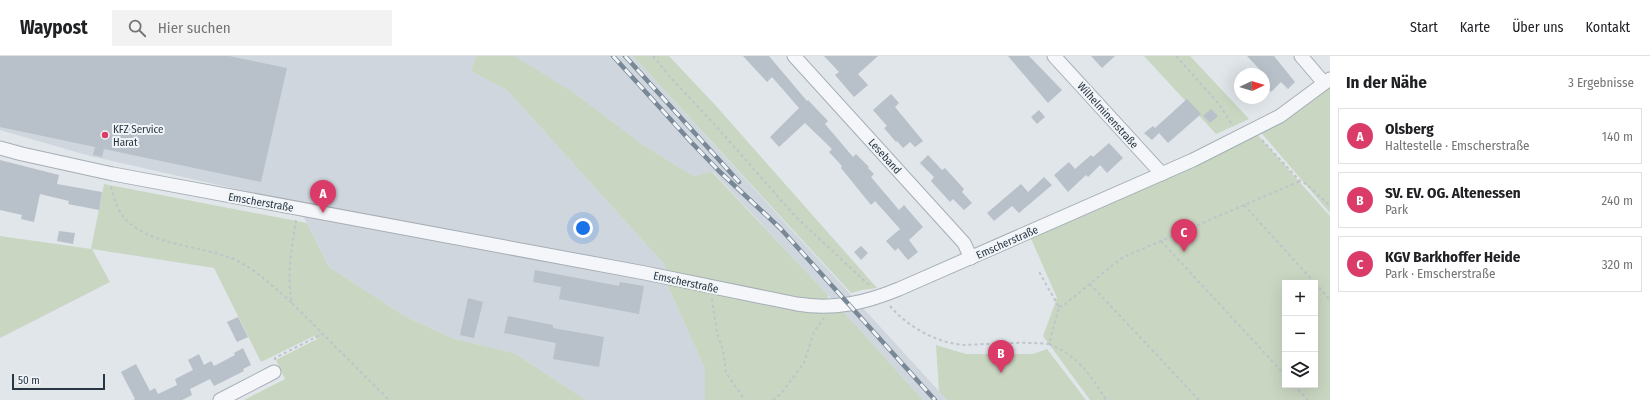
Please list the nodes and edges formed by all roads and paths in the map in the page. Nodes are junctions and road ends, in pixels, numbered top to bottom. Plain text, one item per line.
1 (653, 56) edge
2 (794, 56) edge
3 (1054, 56) edge
4 (1176, 56) edge
5 (1301, 56) edge
6 (1327, 81) edge
7 (1256, 129) junction
8 (1240, 137) junction
9 (0, 148) edge
10 (113, 174) junction
11 (1162, 174) junction
12 (1300, 181) junction
13 (1244, 205) junction
14 (1330, 206) edge
15 (297, 208) junction
16 (1161, 241) junction
17 (971, 258) junction
18 (1038, 270) dead end
19 (1312, 280) edge
20 (1090, 284) junction
21 (1318, 286) edge
22 (713, 287) junction
23 (881, 296) junction
24 (1330, 300) edge
25 (292, 303) junction
26 (832, 306) junction
27 (1059, 307) junction
28 (322, 334) junction
29 (1049, 344) junction
30 (274, 372) joint
31 (1282, 373) edge
32 (1297, 388) edge
33 (220, 400) edge
34 (389, 400) edge
35 (746, 400) edge
36 (773, 400) edge
37 (1106, 400) edge
38 (1199, 400) edge
39 (1308, 400) edge

1 - 23 path
2 - 17 street, Leseband
3 - 11 street, Wilhelminenstraße
4 - 8 path
5 - 6 street
6 - 7 street, Emscherstraße
7 - 8 street, Emscherstraße
7 - 12 path
8 - 11 street, Emscherstraße
9 - 10 street, Emscherstraße
10 - 15 street, Emscherstraße
10 - 25 path
11 - 17 street, Emscherstraße
12 - 13 path
12 - 14 path
13 - 16 path
13 - 19 path
15 - 22 street, Emscherstraße
15 - 25 path
16 - 20 path
16 - 31 path
17 - 23 street, Emscherstraße
18 - 27 path
20 - 27 path
20 - 38 path
21 - 24 path
22 - 26 street, Emscherstraße
22 - 35 path
23 - 26 street, Emscherstraße
23 - 29 path
25 - 28 path
26 - 36 path
27 - 29 path
28 - 30 path
28 - 34 path
29 - 37 path
30 - 33 street
32 - 39 path

